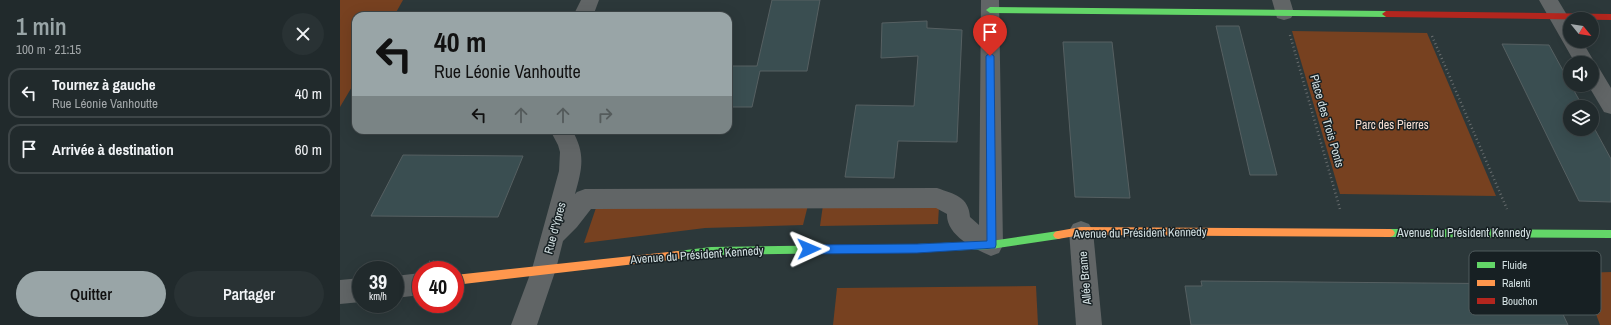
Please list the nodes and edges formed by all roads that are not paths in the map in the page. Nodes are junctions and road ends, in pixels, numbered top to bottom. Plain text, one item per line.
1 (590, 0) edge
2 (990, 5) edge
3 (1282, 7) edge
4 (1553, 8) edge
5 (585, 12) edge
6 (1611, 17) edge
7 (1563, 25) edge
8 (1599, 86) edge
9 (1611, 106) edge
10 (563, 134) edge
11 (1081, 231) junction
12 (553, 234) junction
13 (1611, 234) edge
14 (991, 245) junction
15 (544, 269) junction
16 (464, 279) edge
17 (352, 291) edge
18 (340, 292) edge
19 (524, 325) edge
20 (1089, 325) edge

1 - 5 street
2 - 3 street
2 - 14 street
3 - 4 street
4 - 6 street
4 - 7 street
8 - 9 street
10 - 12 street, Rue d'Ypres
11 - 13 street, Avenue du Président Kennedy
11 - 14 street, Avenue du Président Kennedy
11 - 20 street, Allée Brame
12 - 14 street
12 - 15 street, Rue d'Ypres
14 - 15 street, Avenue du Président Kennedy
15 - 16 street, Avenue du Président Kennedy
15 - 19 street, Rue d'Ypres
17 - 18 street

